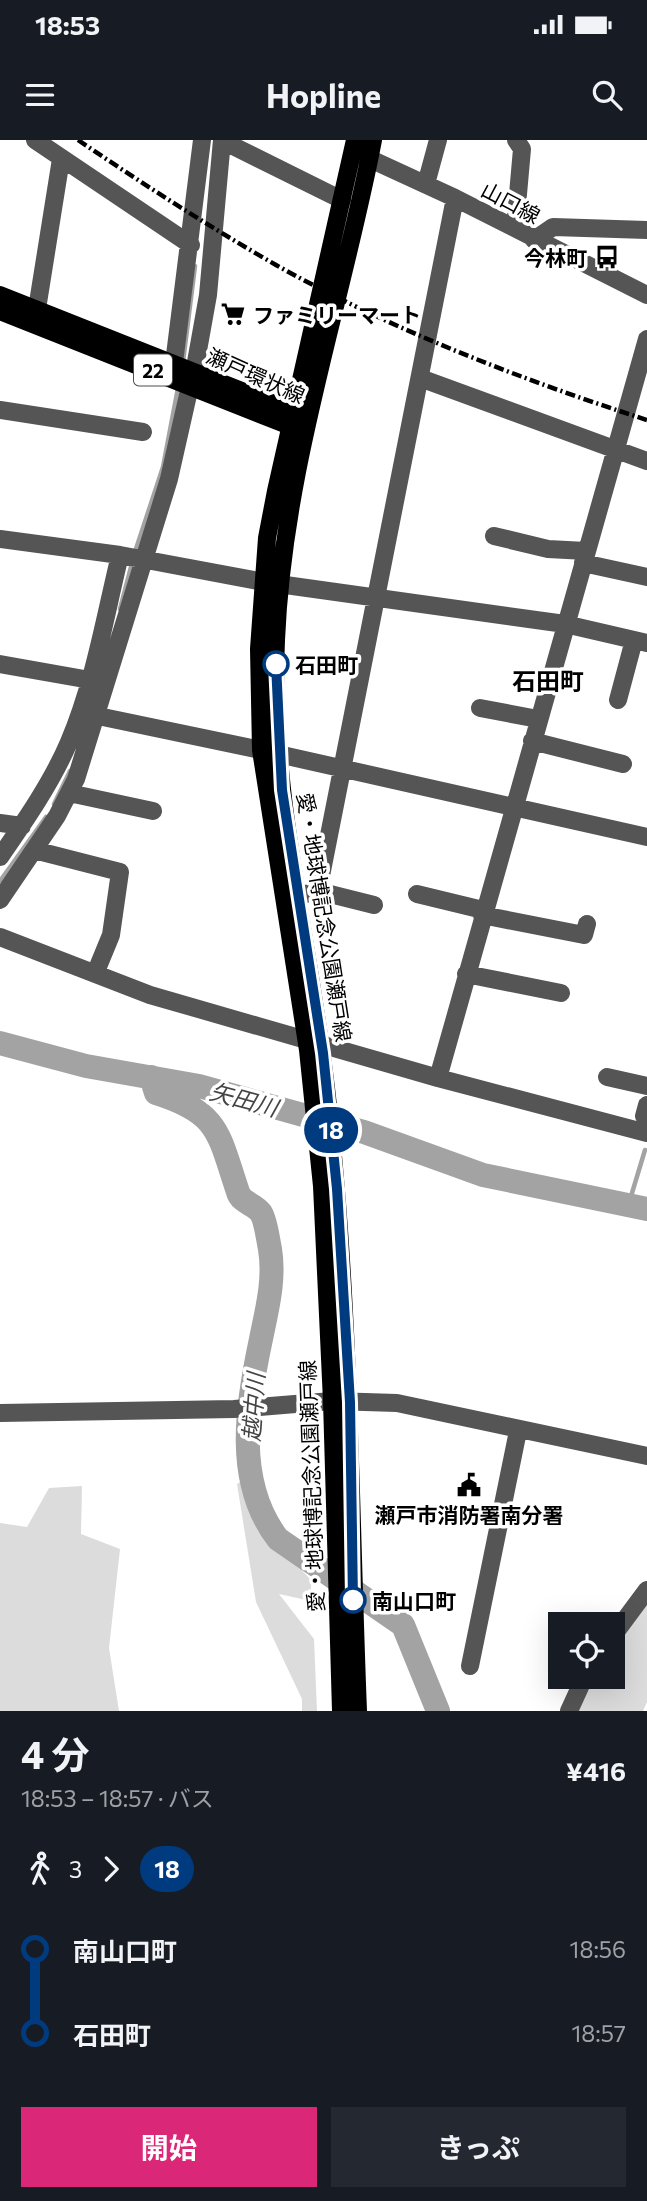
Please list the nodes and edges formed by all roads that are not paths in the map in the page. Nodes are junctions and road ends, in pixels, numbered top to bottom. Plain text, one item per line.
1 (35, 140) edge
2 (202, 140) edge
3 (223, 140) edge
4 (438, 140) edge
5 (516, 140) edge
6 (363, 147) edge
7 (61, 159) junction
8 (426, 184) junction
9 (455, 198) junction
10 (342, 200) junction
11 (515, 228) junction
12 (647, 230) edge
13 (534, 240) junction
14 (191, 245) junction
15 (0, 295) edge
16 (647, 295) edge
17 (37, 310) junction
18 (0, 311) edge
19 (647, 339) edge
20 (174, 363) junction
21 (420, 378) junction
22 (192, 380) junction
23 (0, 410) edge
24 (296, 420) junction
25 (143, 432) dead end
26 (613, 450) junction
27 (647, 460) edge
28 (494, 536) dead end
29 (0, 539) edge
30 (120, 555) junction
31 (585, 557) junction
32 (143, 561) junction
33 (647, 577) edge
34 (273, 583) junction
35 (378, 596) junction
36 (565, 624) junction
37 (640, 641) edge
38 (0, 664) edge
39 (90, 680) junction
40 (618, 700) dead end
41 (480, 708) dead end
42 (98, 716) junction
43 (538, 719) junction
44 (532, 741) junction
45 (270, 752) junction
46 (623, 764) dead end
47 (343, 769) junction
48 (69, 793) junction
49 (513, 808) junction
50 (153, 811) dead end
51 (0, 823) edge
52 (22, 826) junction
53 (647, 837) edge
54 (34, 850) junction
55 (0, 857) edge
56 (318, 891) junction
57 (417, 894) dead end
58 (297, 896) junction
59 (0, 900) edge
60 (374, 904) dead end
61 (482, 912) junction
62 (587, 924) dead end
63 (0, 937) edge
64 (95, 974) junction
65 (466, 974) junction
66 (561, 993) dead end
67 (314, 1047) junction
68 (607, 1077) dead end
69 (438, 1078) junction
70 (647, 1086) edge
71 (647, 1105) edge
72 (647, 1117) edge
73 (647, 1133) edge
74 (341, 1401) junction
75 (0, 1413) edge
76 (518, 1431) junction
77 (647, 1456) edge
78 (647, 1590) edge
79 (625, 1620) edge
80 (470, 1666) dead end
81 (579, 1689) edge
82 (341, 1711) edge
83 (358, 1711) edge
84 (569, 1711) edge

1 - 7 street
2 - 14 street
3 - 10 street
3 - 22 street
4 - 8 street
5 - 11 street
6 - 8 street, 山口線
6 - 10 main road, 愛・地球博記念公園瀬戸線
6 - 24 main road, 愛・地球博記念公園瀬戸線
7 - 14 street
7 - 17 street
8 - 9 street, 山口線
9 - 11 street, 山口線
9 - 21 street
10 - 24 main road, 愛・地球博記念公園瀬戸線
11 - 13 street, 山口線
12 - 13 street
13 - 16 street, 山口線
14 - 20 street
15 - 17 main road, 瀬戸環状線 / 22
17 - 20 main road, 瀬戸環状線 / 22
18 - 22 main road, 瀬戸環状線 / 22
19 - 26 street
20 - 22 main road, 瀬戸環状線 / 22
21 - 26 street
21 - 35 street
22 - 24 main road, 瀬戸環状線 / 22
22 - 32 street
23 - 25 street
24 - 34 main road, 愛・地球博記念公園瀬戸線
26 - 27 street
26 - 31 street
28 - 31 street
29 - 30 street
30 - 32 street
30 - 39 street
31 - 33 street
31 - 36 street
32 - 34 street
32 - 42 street
34 - 35 street
34 - 45 main road, 愛・地球博記念公園瀬戸線
35 - 36 street
35 - 47 street
36 - 37 street
36 - 43 street
37 - 40 street
38 - 39 street
39 - 52 street
41 - 43 street
42 - 45 street
42 - 48 street
43 - 44 street
44 - 46 street
44 - 49 street
45 - 47 street
45 - 58 main road, 愛・地球博記念公園瀬戸線
45 - 67 main road, 愛・地球博記念公園瀬戸線
47 - 49 street
47 - 56 street
48 - 50 street
48 - 54 street
49 - 53 street
49 - 61 street
51 - 52 street
52 - 55 street
54 - 59 street
54 - 64 street
56 - 58 street
56 - 60 street
57 - 61 street
58 - 67 main road, 愛・地球博記念公園瀬戸線
61 - 62 street
61 - 65 street
63 - 64 street
64 - 67 street
65 - 66 street
65 - 69 street
67 - 69 street
67 - 74 main road, 愛・地球博記念公園瀬戸線
68 - 70 street
69 - 73 street
71 - 72 street
74 - 75 street
74 - 76 street
74 - 82 main road, 愛・地球博記念公園瀬戸線
74 - 83 main road, 愛・地球博記念公園瀬戸線
76 - 77 street
76 - 80 street
78 - 79 street
81 - 84 street

